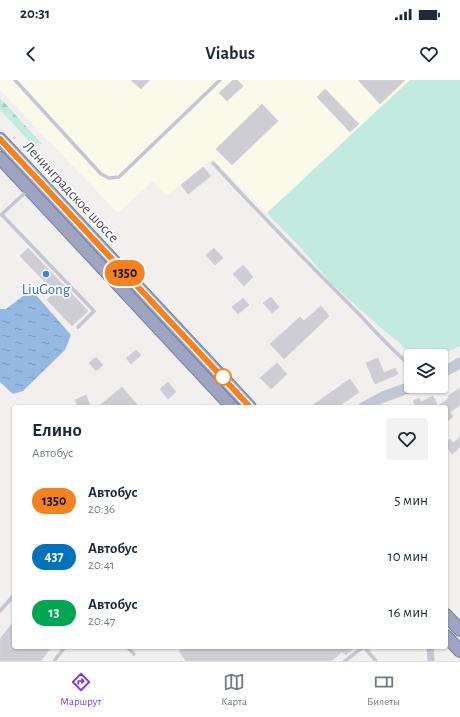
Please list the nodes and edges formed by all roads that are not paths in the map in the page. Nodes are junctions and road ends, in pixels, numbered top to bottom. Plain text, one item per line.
1 (15, 80) edge
2 (220, 80) edge
3 (0, 139) edge
4 (0, 158) edge
5 (213, 163) dead end
6 (29, 189) junction
7 (1, 215) edge
8 (78, 327) dead end
9 (404, 360) edge
10 (459, 365) edge
11 (448, 370) edge
12 (404, 390) edge
13 (230, 405) edge
14 (248, 405) edge
15 (368, 405) edge
16 (12, 597) edge
17 (0, 611) edge
18 (448, 617) edge
19 (460, 630) edge
20 (448, 638) edge
21 (63, 649) edge
22 (129, 649) edge
23 (361, 649) edge
24 (366, 649) edge
25 (430, 649) edge
26 (460, 651) edge
27 (134, 654) dead end
28 (54, 661) edge
29 (346, 661) edge
30 (376, 661) edge
31 (431, 661) edge

1 - 2 lane
3 - 14 highway, Ленинградское шоссе
4 - 6 highway, Ленинградское шоссе
5 - 9 lane
6 - 7 lane
6 - 13 highway, Ленинградское шоссе
7 - 8 lane
10 - 11 main road
12 - 15 main road
16 - 17 lane
18 - 19 highway
20 - 26 highway
21 - 28 lane
22 - 27 lane
23 - 29 lane
24 - 30 lane
25 - 31 street

